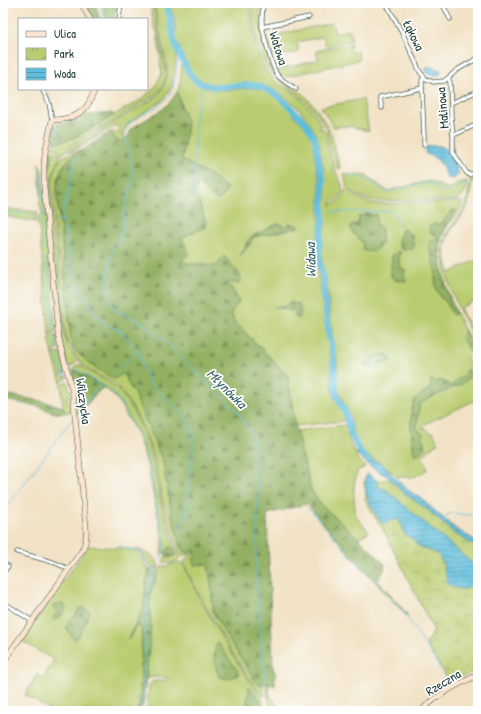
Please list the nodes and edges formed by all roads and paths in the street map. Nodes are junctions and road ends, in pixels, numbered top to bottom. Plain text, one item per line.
1 (81, 3) edge
2 (121, 3) edge
3 (263, 3) edge
4 (386, 3) edge
5 (442, 3) edge
6 (309, 17) dead end
7 (89, 18) edge
8 (119, 18) edge
9 (450, 19) dead end
10 (262, 28) junction
11 (478, 58) edge
12 (424, 77) junction
13 (448, 78) junction
14 (422, 88) junction
15 (296, 89) dead end
16 (42, 90) edge
17 (95, 90) edge
18 (478, 91) edge
19 (451, 103) junction
20 (382, 108) dead end
21 (52, 120) junction
22 (478, 124) edge
23 (453, 134) junction
24 (424, 143) dead end
25 (478, 171) edge
26 (17, 552) dead end
27 (8, 566) dead end
28 (69, 570) junction
29 (3, 573) edge
30 (3, 602) edge
31 (32, 621) junction
32 (4, 659) edge
33 (478, 675) edge
34 (420, 711) edge

1 - 7 street
2 - 8 street
3 - 10 street, Wałowa
4 - 12 street, Łąkowa
5 - 9 street
6 - 10 street, Wałowa
10 - 15 street, Wałowa
11 - 13 street
12 - 13 street
12 - 14 street
13 - 19 street, Malinowa
14 - 20 street
14 - 24 street
16 - 21 street, Wilczycka
17 - 21 street
18 - 19 street
19 - 23 street, Malinowa
21 - 28 street, Wilczycka
22 - 23 street, Malinowa
23 - 25 street
26 - 28 street
27 - 29 street
28 - 31 street, Wilczycka
30 - 31 street
31 - 32 street, Wilczycka
33 - 34 street, Rzeczna

